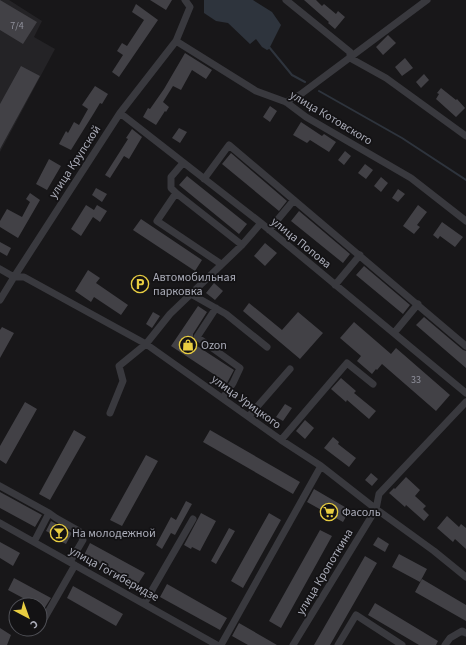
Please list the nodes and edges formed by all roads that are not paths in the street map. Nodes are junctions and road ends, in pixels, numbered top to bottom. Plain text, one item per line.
1 (185, 0) edge
2 (286, 0) edge
3 (426, 0) edge
4 (176, 41) junction
5 (350, 58) junction
6 (286, 102) junction
7 (120, 113) junction
8 (466, 136) edge
9 (183, 163) junction
10 (204, 179) junction
11 (176, 193) junction
12 (294, 200) junction
13 (466, 221) edge
14 (260, 223) junction
15 (269, 230) junction
16 (242, 245) junction
17 (360, 255) junction
18 (221, 264) junction
19 (0, 269) edge
20 (14, 277) junction
21 (335, 285) junction
22 (191, 294) junction
23 (0, 300) edge
24 (418, 304) junction
25 (216, 308) junction
26 (394, 333) junction
27 (146, 344) junction
28 (466, 346) edge
29 (267, 347) dead end
30 (290, 369) dead end
31 (372, 384) dead end
32 (465, 389) edge
33 (223, 398) junction
34 (466, 402) edge
35 (110, 413) dead end
36 (249, 416) junction
37 (281, 440) junction
38 (321, 466) junction
39 (0, 486) edge
40 (376, 510) junction
41 (49, 513) junction
42 (193, 519) dead end
43 (0, 523) edge
44 (34, 542) junction
45 (73, 564) junction
46 (466, 577) edge
47 (144, 604) junction
48 (48, 611) edge
49 (466, 633) edge
50 (217, 645) edge
51 (221, 645) edge
52 (293, 645) edge
53 (338, 645) edge
54 (402, 645) edge
55 (445, 645) edge

1 - 4 street
2 - 5 street
3 - 5 street
4 - 6 street, улица Котовского
4 - 7 street, улица Крупской
5 - 6 street
5 - 8 street
6 - 13 street, улица Котовского
7 - 9 street, улица Попова
7 - 20 street, улица Крупской
9 - 10 street, улица Попова
9 - 11 street
10 - 12 street
10 - 14 street, улица Попова
11 - 16 street
11 - 18 street
12 - 15 street
12 - 17 street
14 - 15 street, улица Попова
14 - 16 street
15 - 21 street, улица Попова
16 - 18 street
17 - 21 street
17 - 24 street
18 - 22 street
19 - 20 street, улица Урицкого
20 - 23 street, улица Крупской
20 - 27 street, улица Урицкого
21 - 26 street, улица Попова
22 - 25 street
22 - 27 street
24 - 26 street
24 - 28 street
25 - 29 street
25 - 33 street
26 - 32 street, улица Попова
27 - 33 street, улица Урицкого
27 - 35 street
30 - 36 street
31 - 37 street
33 - 36 street, улица Урицкого
34 - 40 street, улица Кропоткина
36 - 37 street, улица Урицкого
37 - 38 street, улица Урицкого
38 - 40 street, улица Урицкого
38 - 51 street
39 - 41 street
40 - 46 street, улица Урицкого
40 - 52 street, улица Кропоткина
41 - 44 street
41 - 45 street
42 - 47 street
43 - 44 street, улица Гогиберидзе
44 - 45 street, улица Гогиберидзе
45 - 47 street, улица Гогиберидзе
45 - 48 street
47 - 50 street, улица Гогиберидзе
49 - 55 street
53 - 54 street

